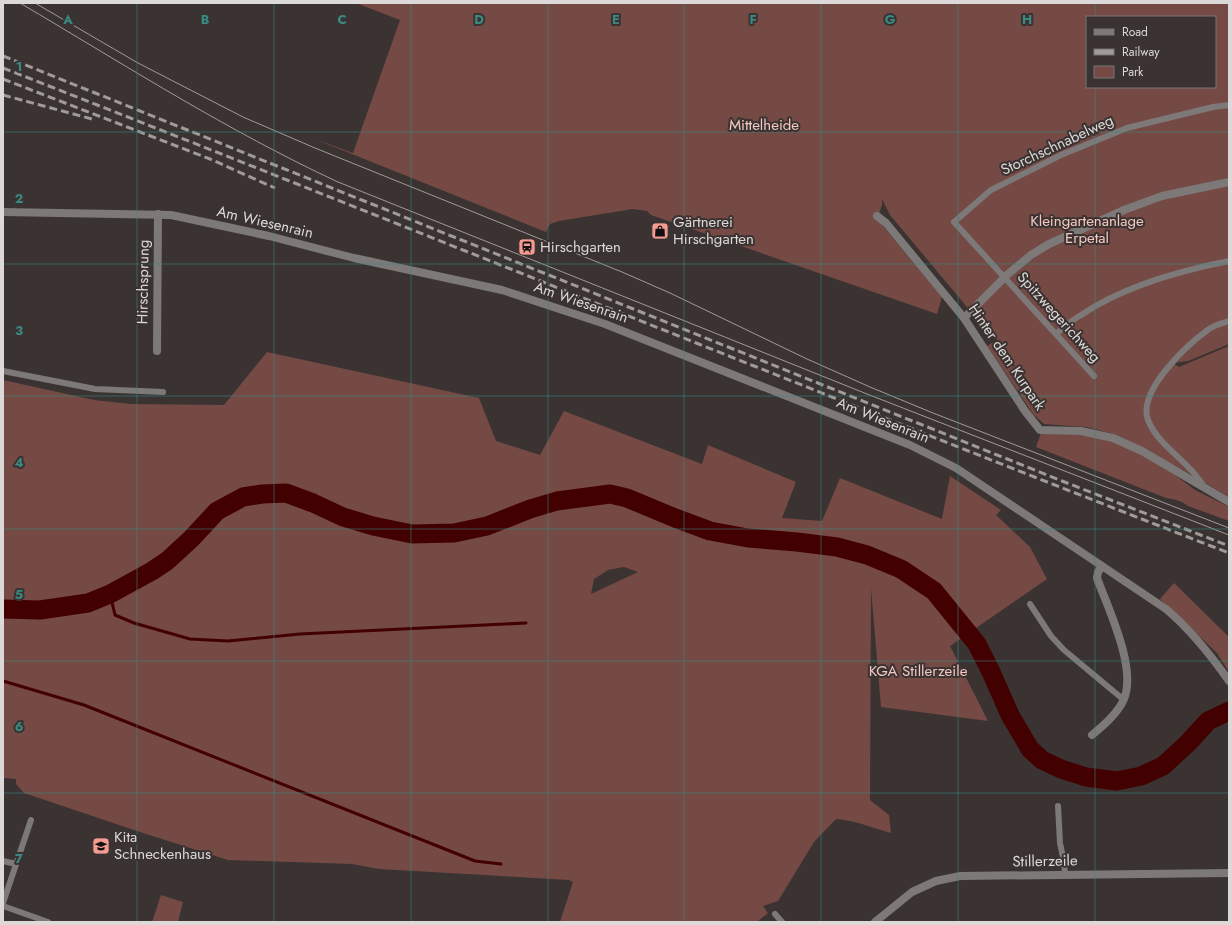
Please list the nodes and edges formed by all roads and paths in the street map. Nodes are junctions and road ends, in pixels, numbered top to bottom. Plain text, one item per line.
1 (1229, 105) edge
2 (1229, 182) edge
3 (3, 212) edge
4 (158, 214) junction
5 (878, 216) dead end
6 (954, 222) joint
7 (1229, 262) edge
8 (1005, 276) junction
9 (964, 318) junction
10 (1229, 321) edge
11 (1056, 334) junction
12 (157, 351) dead end
13 (3, 372) edge
14 (1094, 376) dead end
15 (163, 392) dead end
16 (1206, 488) junction
17 (1229, 502) edge
18 (1102, 566) junction
19 (1030, 604) dead end
20 (1229, 681) edge
21 (1124, 700) junction
22 (1092, 735) dead end
23 (1058, 806) dead end
24 (31, 820) dead end
25 (3, 861) edge
26 (16, 864) junction
27 (1229, 873) edge
28 (1065, 875) junction
29 (3, 903) edge
30 (3, 906) edge
31 (775, 914) dead end
32 (48, 922) edge
33 (782, 922) edge
34 (875, 922) edge

1 - 6 lane, Storchschnabelweg
2 - 8 street
3 - 4 street, Am Wiesenrain
4 - 12 street, Hirschsprung
4 - 18 street, Am Wiesenrain
5 - 9 street, Hinter dem Kurpark
6 - 8 lane, Spitzwegerichweg
7 - 11 lane
8 - 9 street
8 - 11 lane, Spitzwegerichweg
9 - 16 street, Hinter dem Kurpark
10 - 16 lane
11 - 14 lane, Spitzwegerichweg
13 - 15 lane
16 - 17 street, Hinter dem Kurpark
18 - 20 street, Am Wiesenrain
18 - 21 street
19 - 21 lane
21 - 22 street
23 - 28 lane
24 - 26 lane
25 - 26 lane
26 - 29 lane
27 - 28 street, Stillerzeile
28 - 34 street, Stillerzeile
30 - 32 lane
31 - 33 lane

